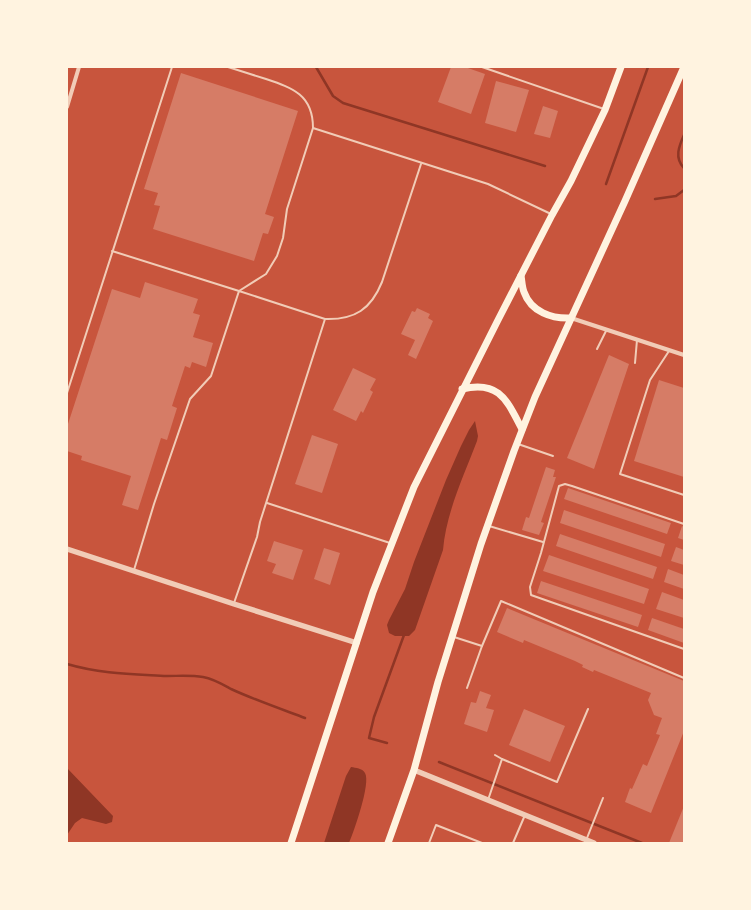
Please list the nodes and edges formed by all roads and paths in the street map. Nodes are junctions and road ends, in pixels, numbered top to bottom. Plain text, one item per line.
1 (79, 67) edge
2 (172, 67) edge
3 (228, 67) edge
4 (482, 67) edge
5 (621, 67) edge
6 (684, 67) edge
7 (67, 107) edge
8 (605, 110) junction
9 (313, 128) junction
10 (421, 164) junction
11 (552, 215) junction
12 (112, 251) junction
13 (521, 276) junction
14 (239, 291) junction
15 (571, 318) junction
16 (325, 319) junction
17 (606, 330) junction
18 (637, 340) junction
19 (597, 349) dead end
20 (670, 350) junction
21 (684, 355) edge
22 (635, 363) dead end
23 (462, 389) junction
24 (67, 393) edge
25 (522, 428) junction
26 (516, 443) junction
27 (553, 456) dead end
28 (684, 495) edge
29 (266, 502) junction
30 (684, 524) edge
31 (488, 526) junction
32 (543, 542) junction
33 (391, 543) junction
34 (67, 549) edge
35 (134, 571) junction
36 (234, 604) junction
37 (453, 636) junction
38 (356, 643) junction
39 (482, 646) junction
40 (684, 649) edge
41 (684, 678) edge
42 (467, 688) dead end
43 (588, 709) dead end
44 (495, 755) dead end
45 (502, 759) junction
46 (414, 770) junction
47 (603, 798) dead end
48 (488, 801) junction
49 (526, 814) junction
50 (586, 840) junction
51 (292, 843) edge
52 (388, 843) edge
53 (429, 843) edge
54 (482, 843) edge
55 (513, 843) edge
56 (594, 843) edge

1 - 7 street
2 - 12 lane
3 - 9 lane
4 - 8 lane
5 - 8 highway
6 - 15 highway
8 - 11 highway
9 - 10 lane
9 - 14 lane
10 - 11 lane
10 - 16 lane
11 - 13 highway
12 - 14 lane
12 - 24 lane
13 - 15 highway
13 - 23 highway
14 - 16 lane
14 - 35 lane
15 - 17 street
15 - 25 highway
16 - 29 lane
17 - 18 street
17 - 19 lane
18 - 20 street
18 - 22 lane
20 - 21 street
20 - 28 lane
23 - 25 highway
23 - 33 highway
25 - 26 highway
26 - 27 lane
26 - 31 highway
29 - 33 lane
29 - 36 lane
30 - 32 lane
31 - 32 lane
31 - 37 highway
32 - 40 lane
33 - 38 highway
34 - 35 street
35 - 36 street
36 - 38 street
37 - 39 lane
37 - 46 highway
38 - 51 highway
39 - 41 lane
39 - 42 lane
43 - 45 lane
44 - 45 lane
45 - 48 lane
46 - 48 street
46 - 52 highway
47 - 50 lane
48 - 49 street
49 - 50 street
49 - 55 lane
50 - 56 street
53 - 54 lane

